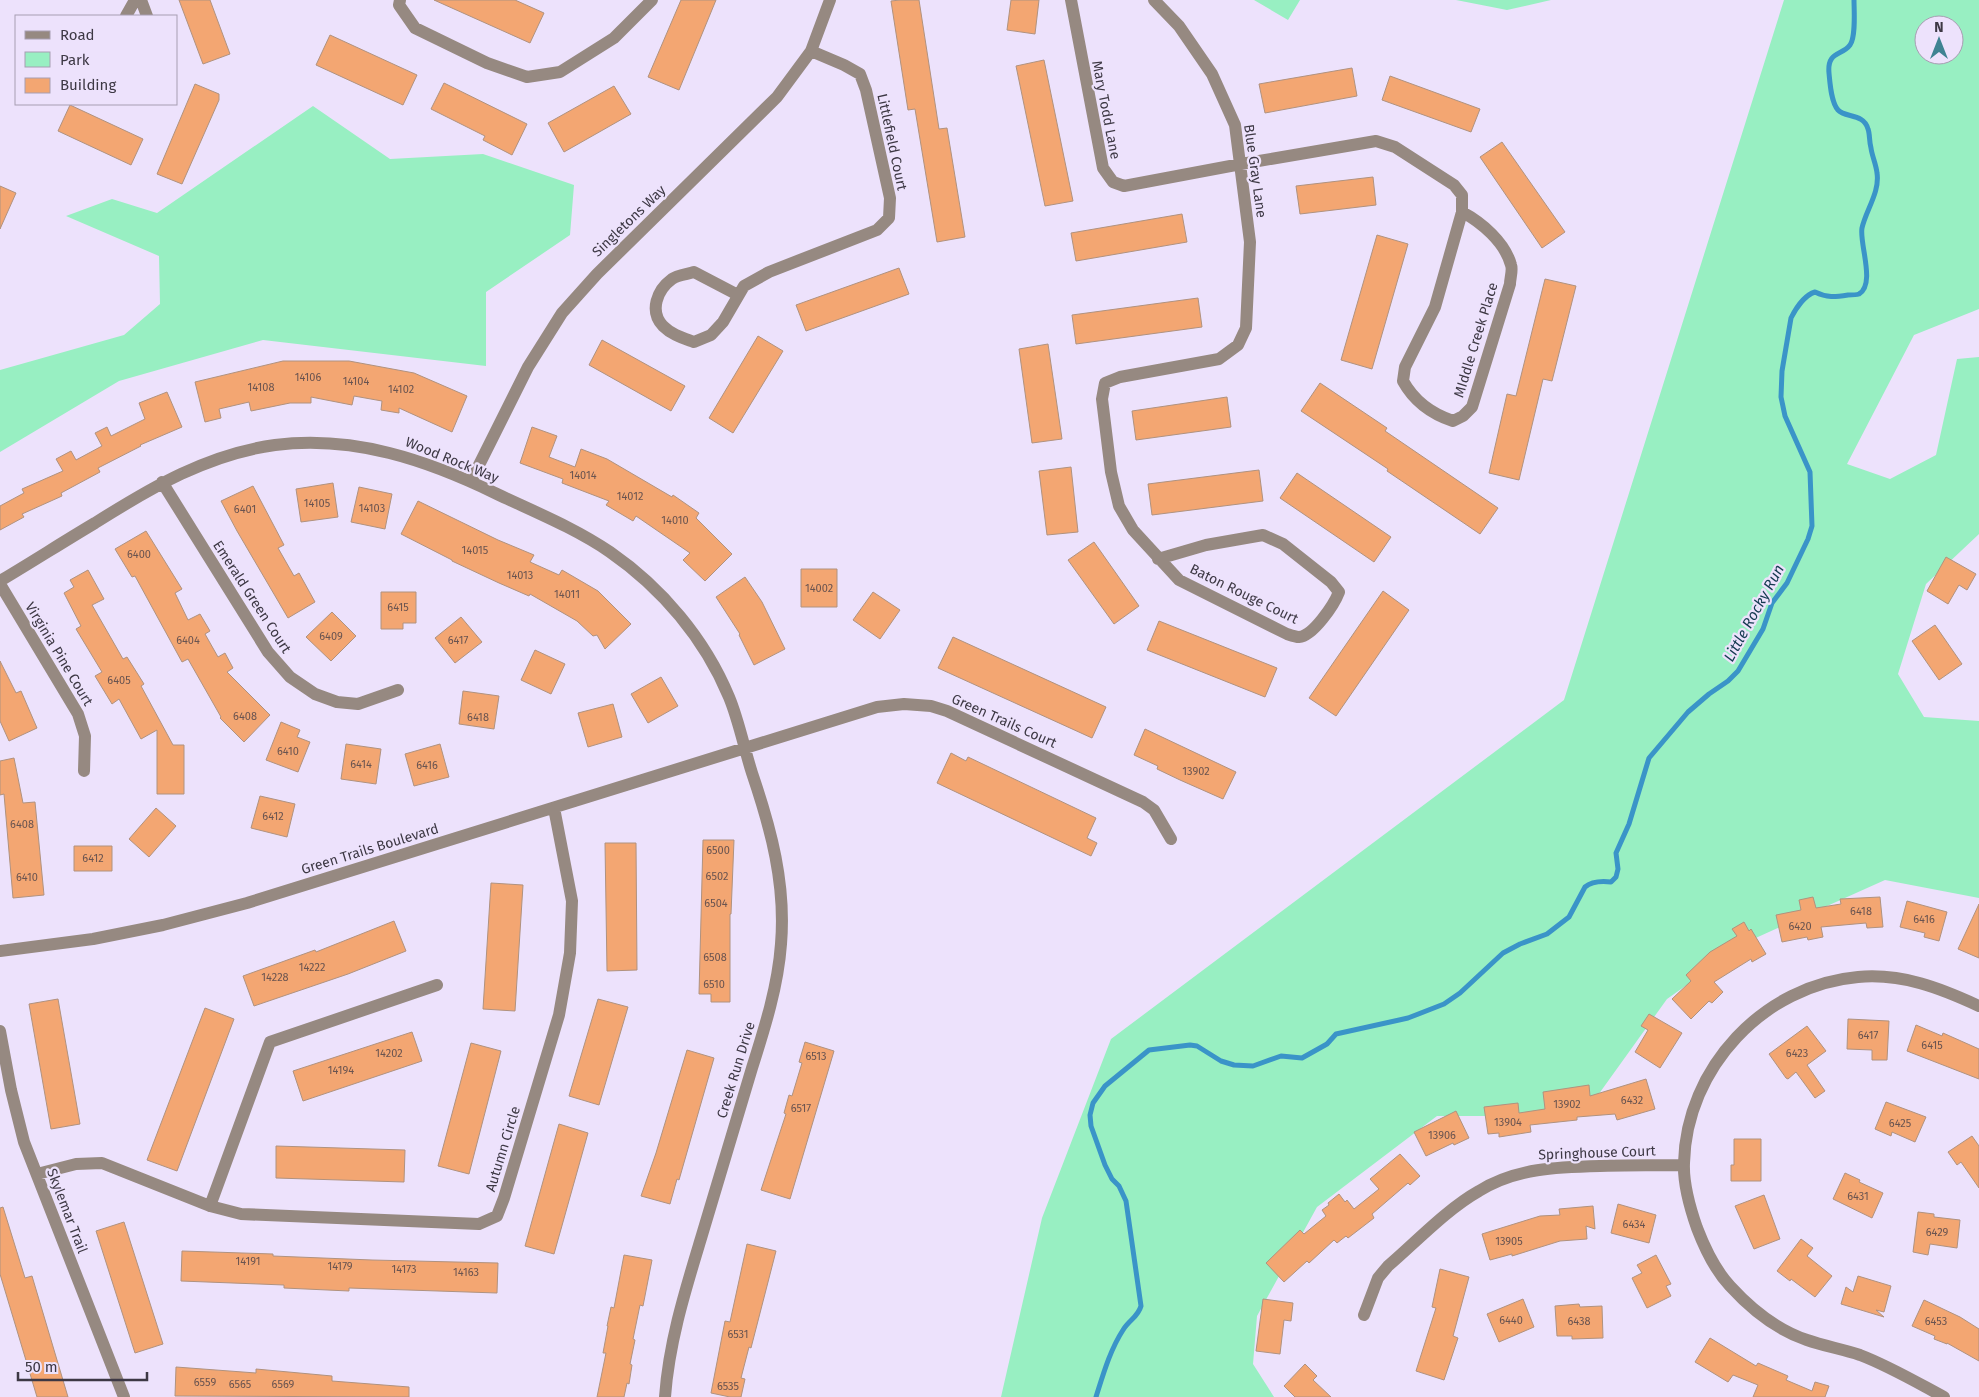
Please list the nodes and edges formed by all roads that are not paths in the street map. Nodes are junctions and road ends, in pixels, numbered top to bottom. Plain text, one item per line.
1 (135, 0) edge
2 (141, 0) edge
3 (400, 0) edge
4 (652, 0) edge
5 (830, 0) edge
6 (1071, 0) edge
7 (1154, 0) edge
8 (127, 15) edge
9 (147, 15) edge
10 (811, 51) junction
11 (1241, 164) junction
12 (1462, 212) junction
13 (738, 295) junction
14 (1219, 359) joint
15 (472, 481) junction
16 (162, 482) junction
17 (1158, 558) junction
18 (0, 583) edge
19 (398, 690) dead end
20 (744, 748) junction
21 (84, 771) dead end
22 (554, 808) junction
23 (1170, 839) dead end
24 (0, 951) edge
25 (437, 985) dead end
26 (1979, 1006) edge
27 (0, 1030) edge
28 (1684, 1165) junction
29 (37, 1174) junction
30 (210, 1206) junction
31 (1364, 1315) dead end
32 (124, 1397) edge
33 (665, 1397) edge
34 (1944, 1397) edge

1 - 8 street
2 - 9 street
3 - 4 street
5 - 10 street, Singletons Way
6 - 11 street, Mary Todd Lane
7 - 11 street, Blue Gray Lane
10 - 13 street, Littlefield Court
10 - 15 street, Singletons Way
11 - 12 street, MIddle Creek Place
11 - 14 street, Blue Gray Lane
12 - 12 street, MIddle Creek Place
13 - 13 street, Littlefield Court
14 - 17 street, Baton Rouge Court
15 - 16 street, Wood Rock Way
15 - 20 street, Wood Rock Way
16 - 18 street, Wood Rock Way
16 - 19 street, Emerald Green Court
17 - 17 street, Baton Rouge Court
18 - 21 street, Virginia Pine Court
20 - 22 street, Green Trails Boulevard
20 - 23 street, Green Trails Court
20 - 33 street, Creek Run Drive
22 - 24 street, Green Trails Boulevard
22 - 30 street, Autumn Circle
25 - 30 street
26 - 28 street
27 - 29 street, Skylemar Trail
28 - 31 street, Springhouse Court
28 - 34 street
29 - 30 street, Autumn Circle
29 - 32 street, Skylemar Trail

